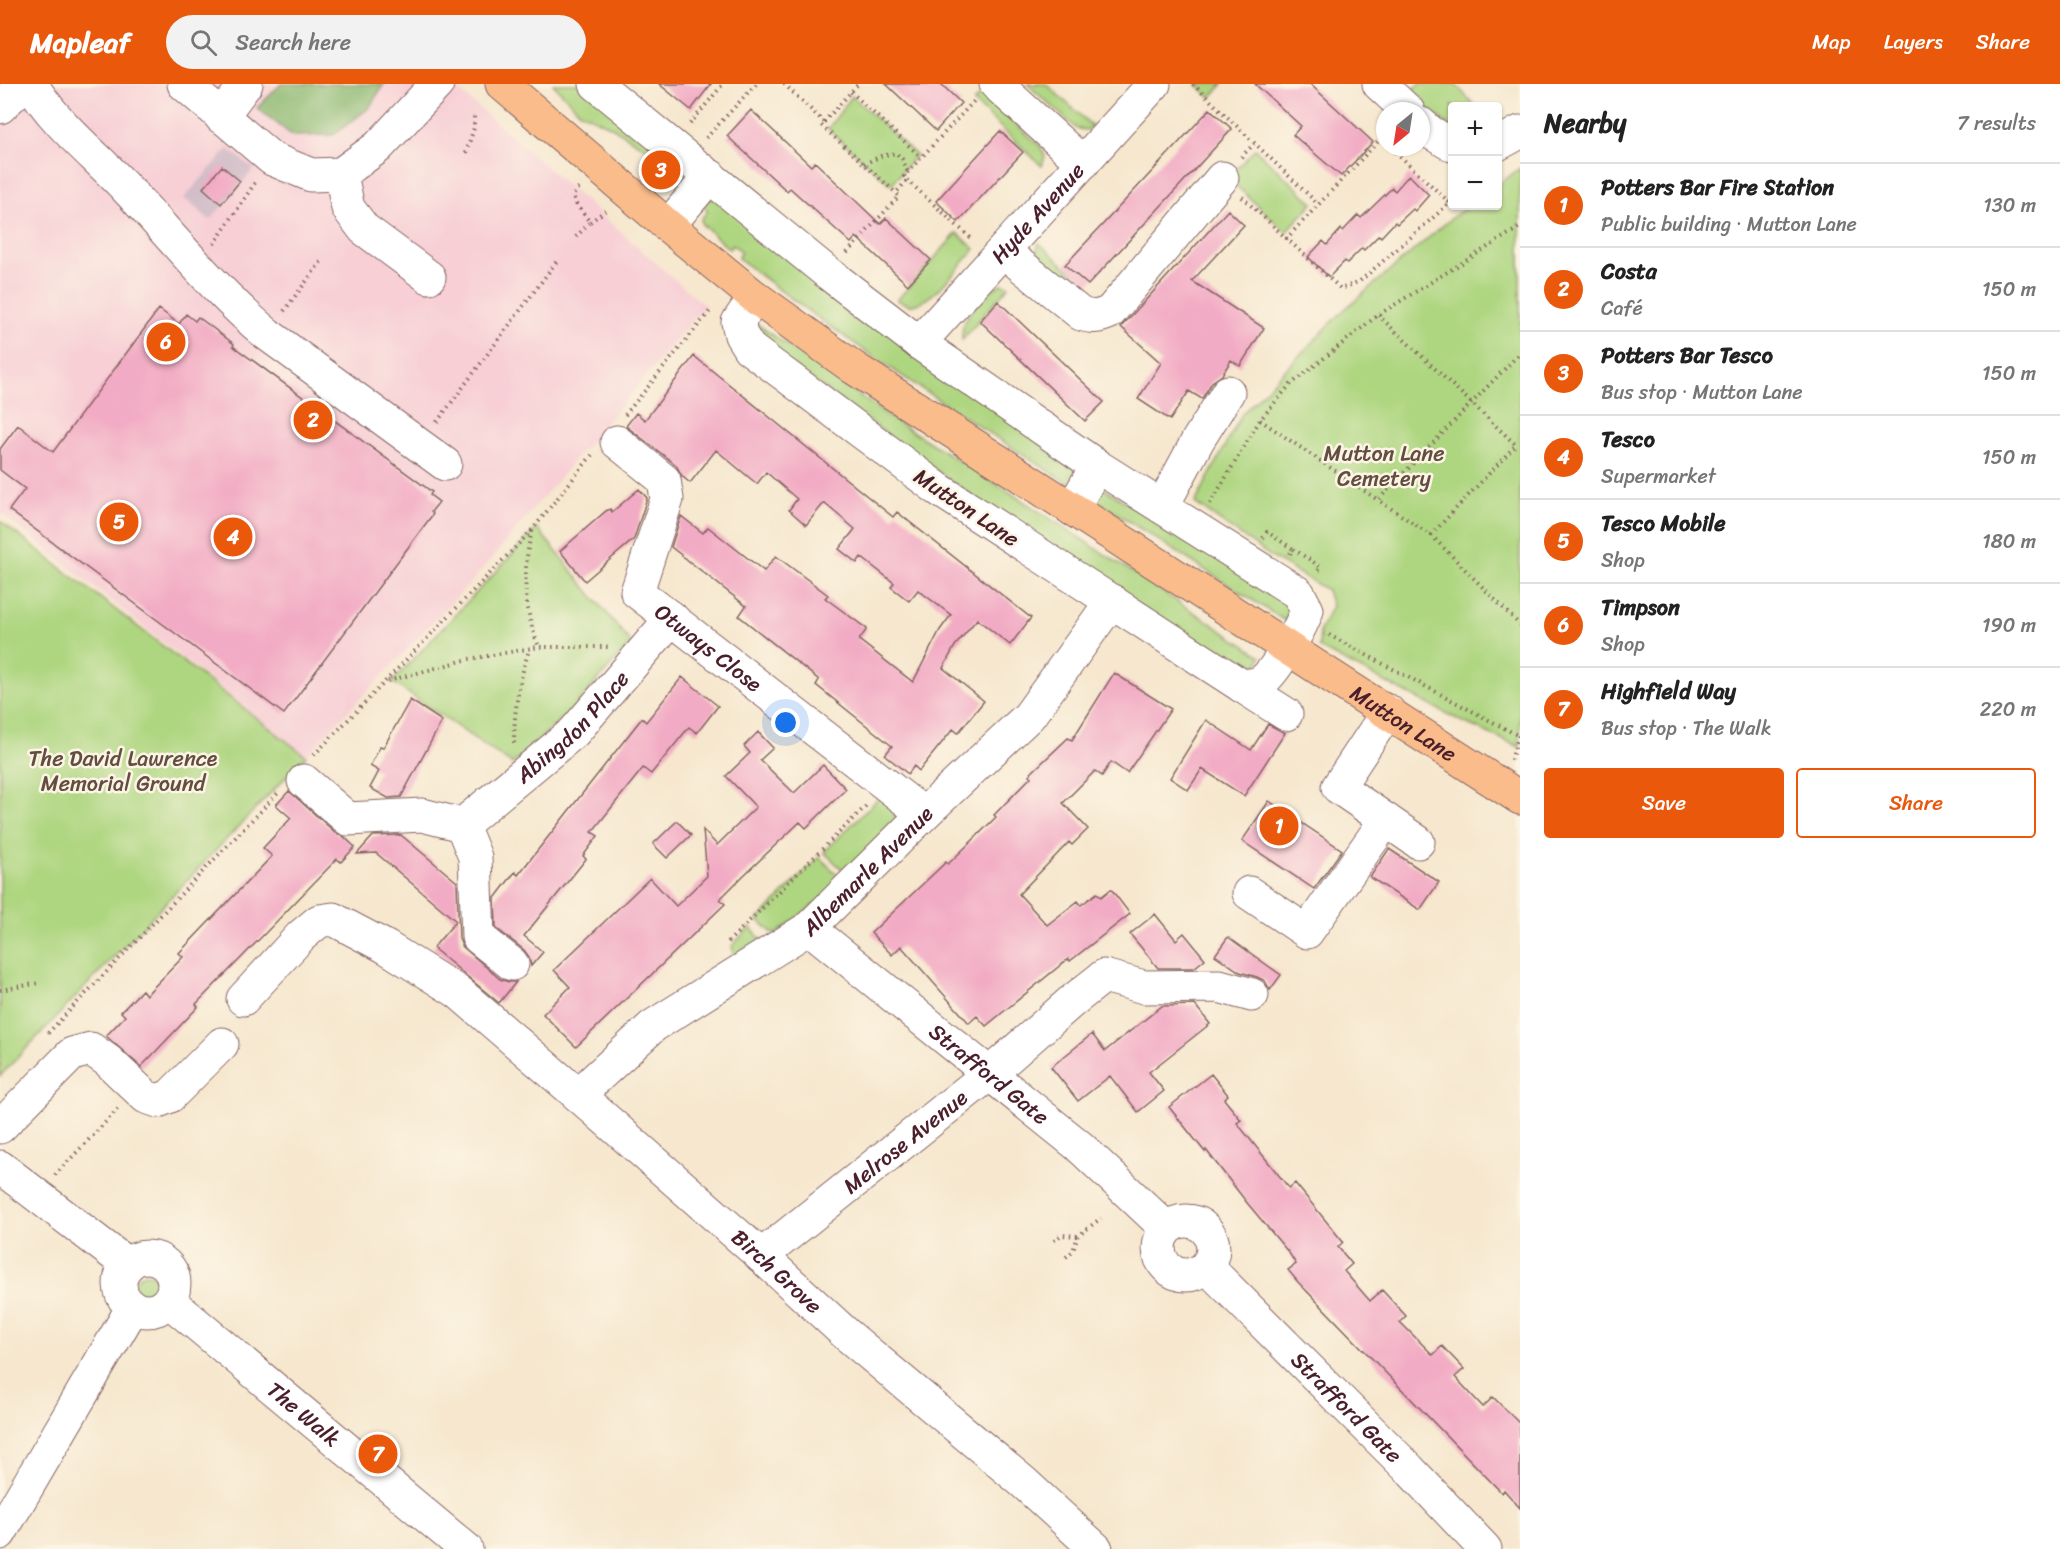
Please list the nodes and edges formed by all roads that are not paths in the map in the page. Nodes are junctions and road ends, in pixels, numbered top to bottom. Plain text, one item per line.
1 (24, 84) edge
2 (32, 84) edge
3 (184, 84) edge
4 (437, 84) edge
5 (502, 84) edge
6 (596, 84) edge
7 (1154, 84) edge
8 (1379, 84) edge
9 (989, 88) edge
10 (234, 94) edge
11 (1398, 102) edge
12 (0, 107) edge
13 (1430, 132) edge
14 (1520, 132) edge
15 (1502, 141) edge
16 (1448, 143) edge
17 (690, 160) junction
18 (1083, 163) junction
19 (341, 174) junction
20 (1222, 178) dead end
21 (668, 226) junction
22 (999, 255) junction
23 (429, 277) dead end
24 (755, 297) junction
25 (919, 343) junction
26 (1228, 392) dead end
27 (611, 437) road end
28 (445, 464) dead end
29 (1097, 466) junction
30 (1162, 507) junction
31 (1072, 509) junction
32 (1112, 601) junction
33 (672, 618) junction
34 (1287, 647) junction
35 (1242, 686) junction
36 (1388, 711) junction
37 (1286, 714) dead end
38 (299, 777) road end
39 (1514, 784) edge
40 (924, 814) junction
41 (1386, 820) junction
42 (462, 825) junction
43 (1418, 842) dead end
44 (1249, 893) dead end
45 (809, 928) junction
46 (512, 964) dead end
47 (1252, 995) dead end
48 (243, 999) dead end
49 (222, 1044) dead end
50 (989, 1074) junction
51 (578, 1095) junction
52 (0, 1127) edge
53 (0, 1167) edge
54 (761, 1256) junction
55 (128, 1265) junction
56 (169, 1300) junction
57 (133, 1307) junction
58 (0, 1533) edge
59 (466, 1549) edge
60 (1096, 1549) edge
61 (1485, 1549) edge

1 - 12 street
2 - 28 street
3 - 10 street
4 - 19 street
5 - 21 main road, Mutton Lane
6 - 17 street
7 - 18 street, Hyde Avenue
8 - 11 street
9 - 18 street
10 - 19 street
13 - 16 street
14 - 15 street
17 - 21 street
17 - 25 street
18 - 22 street, Hyde Avenue
19 - 23 street
20 - 22 street
21 - 24 main road, Mutton Lane
22 - 25 street, Hyde Avenue
24 - 31 main road, Mutton Lane
24 - 32 street, Mutton Lane
25 - 29 street
26 - 30 street
27 - 33 street, Otways Close
29 - 30 street
29 - 31 street
30 - 34 street
31 - 34 main road, Mutton Lane
32 - 35 street, Mutton Lane
32 - 40 street, Albemarle Avenue
33 - 40 street, Otways Close
33 - 42 street, Abingdon Place
34 - 35 street
34 - 36 main road, Mutton Lane
35 - 37 street, Mutton Lane
36 - 39 main road, Mutton Lane
36 - 41 street
38 - 42 street
40 - 45 street, Albemarle Avenue
41 - 43 street
41 - 44 street
42 - 46 street
45 - 50 street, Strafford Gate
45 - 51 street, Albemarle Avenue
47 - 50 street, Melrose Avenue
48 - 51 street, Birch Grove
49 - 52 street
50 - 54 street, Melrose Avenue
50 - 61 street, Strafford Gate
51 - 54 street, Birch Grove
53 - 55 street
54 - 60 street, Birch Grove
55 - 56 street
55 - 57 street
56 - 57 street
56 - 59 street, The Walk
57 - 58 street

